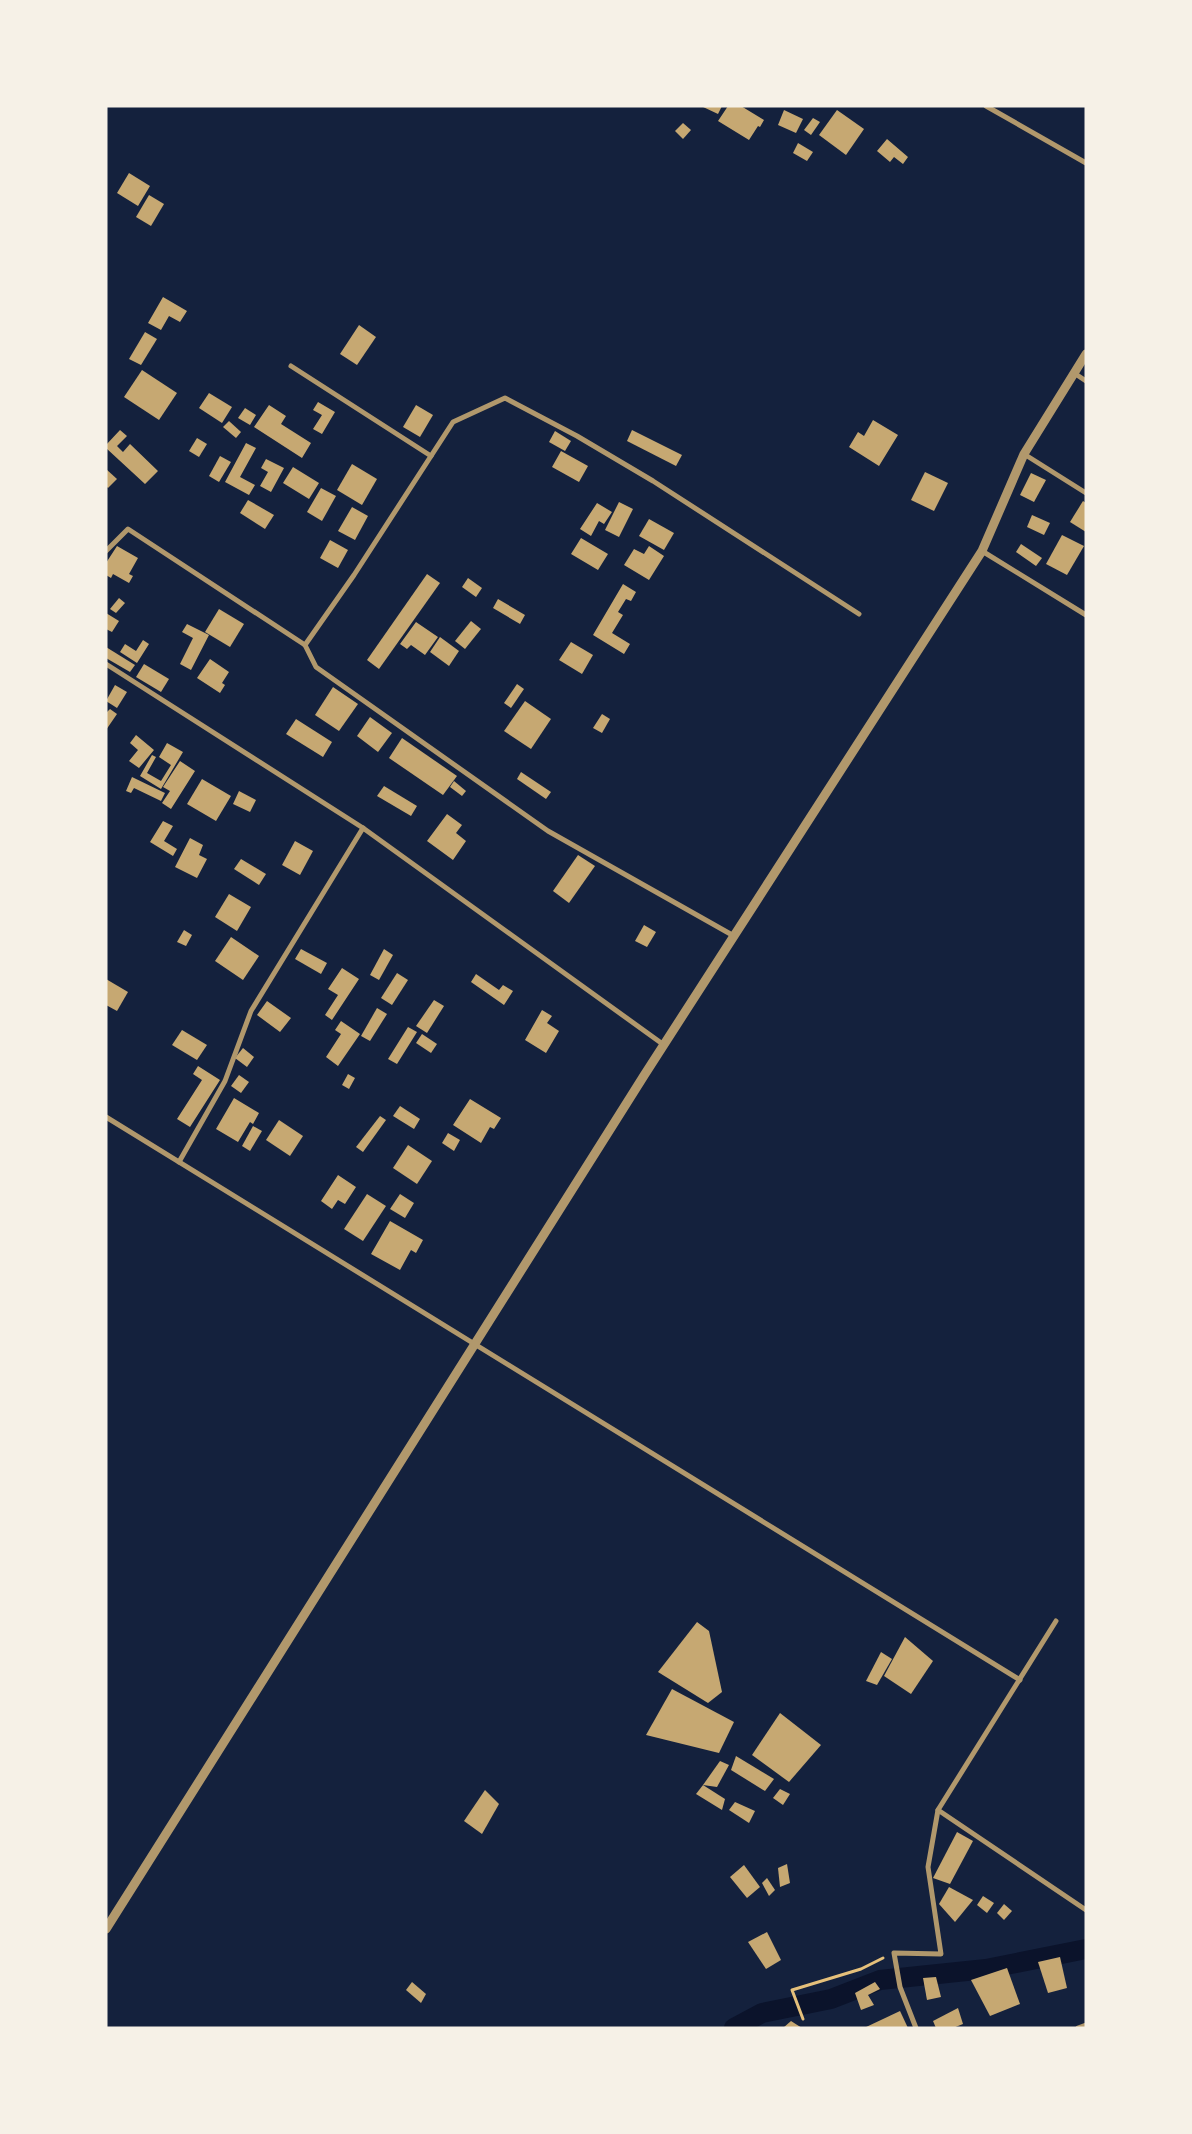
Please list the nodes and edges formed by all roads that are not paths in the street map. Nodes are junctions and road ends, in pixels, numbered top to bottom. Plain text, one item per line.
1 (986, 106) edge
2 (1086, 163) edge
3 (1086, 354) edge
4 (291, 366) dead end
5 (1073, 373) junction
6 (1086, 381) edge
7 (1024, 454) junction
8 (431, 456) junction
9 (1086, 493) edge
10 (106, 551) edge
11 (982, 551) junction
12 (859, 614) dead end
13 (1086, 615) edge
14 (305, 645) junction
15 (106, 664) edge
16 (363, 828) junction
17 (734, 936) junction
18 (664, 1045) junction
19 (106, 1117) edge
20 (179, 1162) junction
21 (474, 1344) junction
22 (1056, 1621) dead end
23 (1020, 1680) junction
24 (938, 1810) junction
25 (1086, 1910) edge
26 (106, 1929) edge
27 (1086, 2025) edge
28 (916, 2028) edge
29 (1078, 2028) edge

1 - 2 street
3 - 5 street
4 - 8 street
5 - 6 street
5 - 7 street
7 - 9 street
7 - 11 street
8 - 12 street
8 - 14 street
10 - 14 street
11 - 13 street
11 - 17 street
14 - 17 street
15 - 16 street
16 - 18 street
16 - 20 street
17 - 18 street
18 - 21 street
19 - 20 street
20 - 21 street
21 - 23 street
21 - 26 street
22 - 23 street
23 - 24 street
24 - 25 street
24 - 28 street
27 - 29 street

